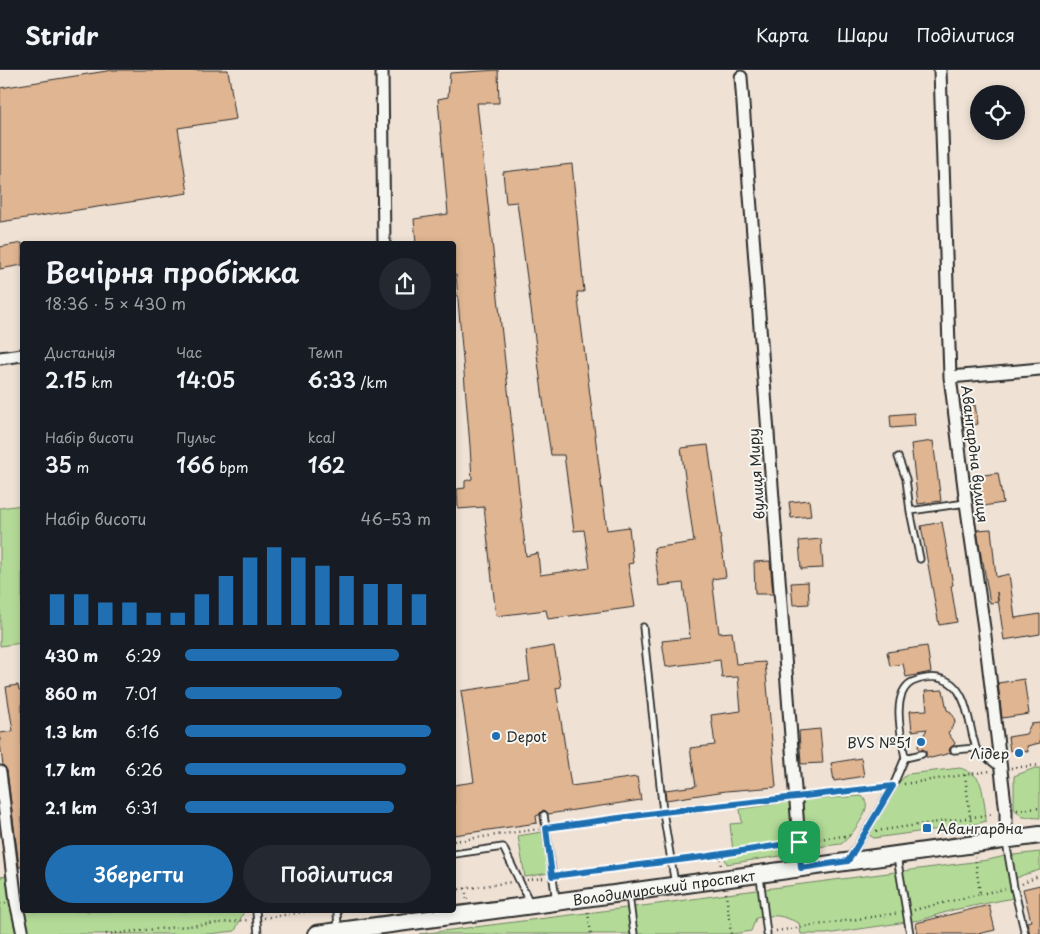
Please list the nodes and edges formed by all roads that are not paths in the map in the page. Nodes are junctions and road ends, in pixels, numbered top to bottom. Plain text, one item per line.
1 (382, 70) edge
2 (940, 70) edge
3 (741, 77) dead end
4 (384, 241) edge
5 (20, 355) edge
6 (0, 358) edge
7 (1040, 369) edge
8 (950, 378) junction
9 (898, 457) dead end
10 (966, 503) junction
11 (910, 511) junction
12 (920, 559) dead end
13 (643, 627) dead end
14 (976, 748) junction
15 (954, 750) dead end
16 (922, 754) dead end
17 (905, 758) junction
18 (1001, 770) junction
19 (0, 772) edge
20 (544, 815) dead end
21 (1040, 835) edge
22 (1006, 840) junction
23 (456, 854) edge
24 (896, 855) junction
25 (848, 861) junction
26 (801, 868) junction
27 (760, 874) junction
28 (676, 886) junction
29 (629, 892) junction
30 (556, 902) junction
31 (531, 905) junction
32 (256, 913) edge
33 (337, 913) edge
34 (338, 933) edge
35 (23, 934) edge
36 (258, 934) edge
37 (317, 934) edge
38 (634, 934) edge
39 (767, 934) edge
40 (910, 934) edge
41 (1025, 934) edge

1 - 4 street
2 - 8 street, Авангардна вулиця
3 - 26 street, вулиця Миру
5 - 6 street
7 - 8 street
8 - 10 street, Авангардна вулиця
9 - 11 lane
10 - 11 lane
10 - 18 street, Авангардна вулиця
11 - 12 lane
13 - 28 lane
14 - 15 lane
14 - 17 lane
14 - 18 lane
16 - 17 lane
17 - 25 lane
18 - 22 street, Авангардна вулиця
19 - 35 street
20 - 30 lane
21 - 22 main road, Володимирський проспект
22 - 24 main road, Володимирський проспект
22 - 41 lane
23 - 31 lane
24 - 25 main road, Володимирський проспект
24 - 40 lane
25 - 26 main road, Володимирський проспект
26 - 27 main road, Володимирський проспект
27 - 28 main road, Володимирський проспект
27 - 39 lane
28 - 29 main road, Володимирський проспект
29 - 30 main road, Володимирський проспект
29 - 38 lane
30 - 31 main road, Володимирський проспект
31 - 34 main road, Володимирський проспект
32 - 36 lane
33 - 34 lane
34 - 37 main road, Володимирський проспект

